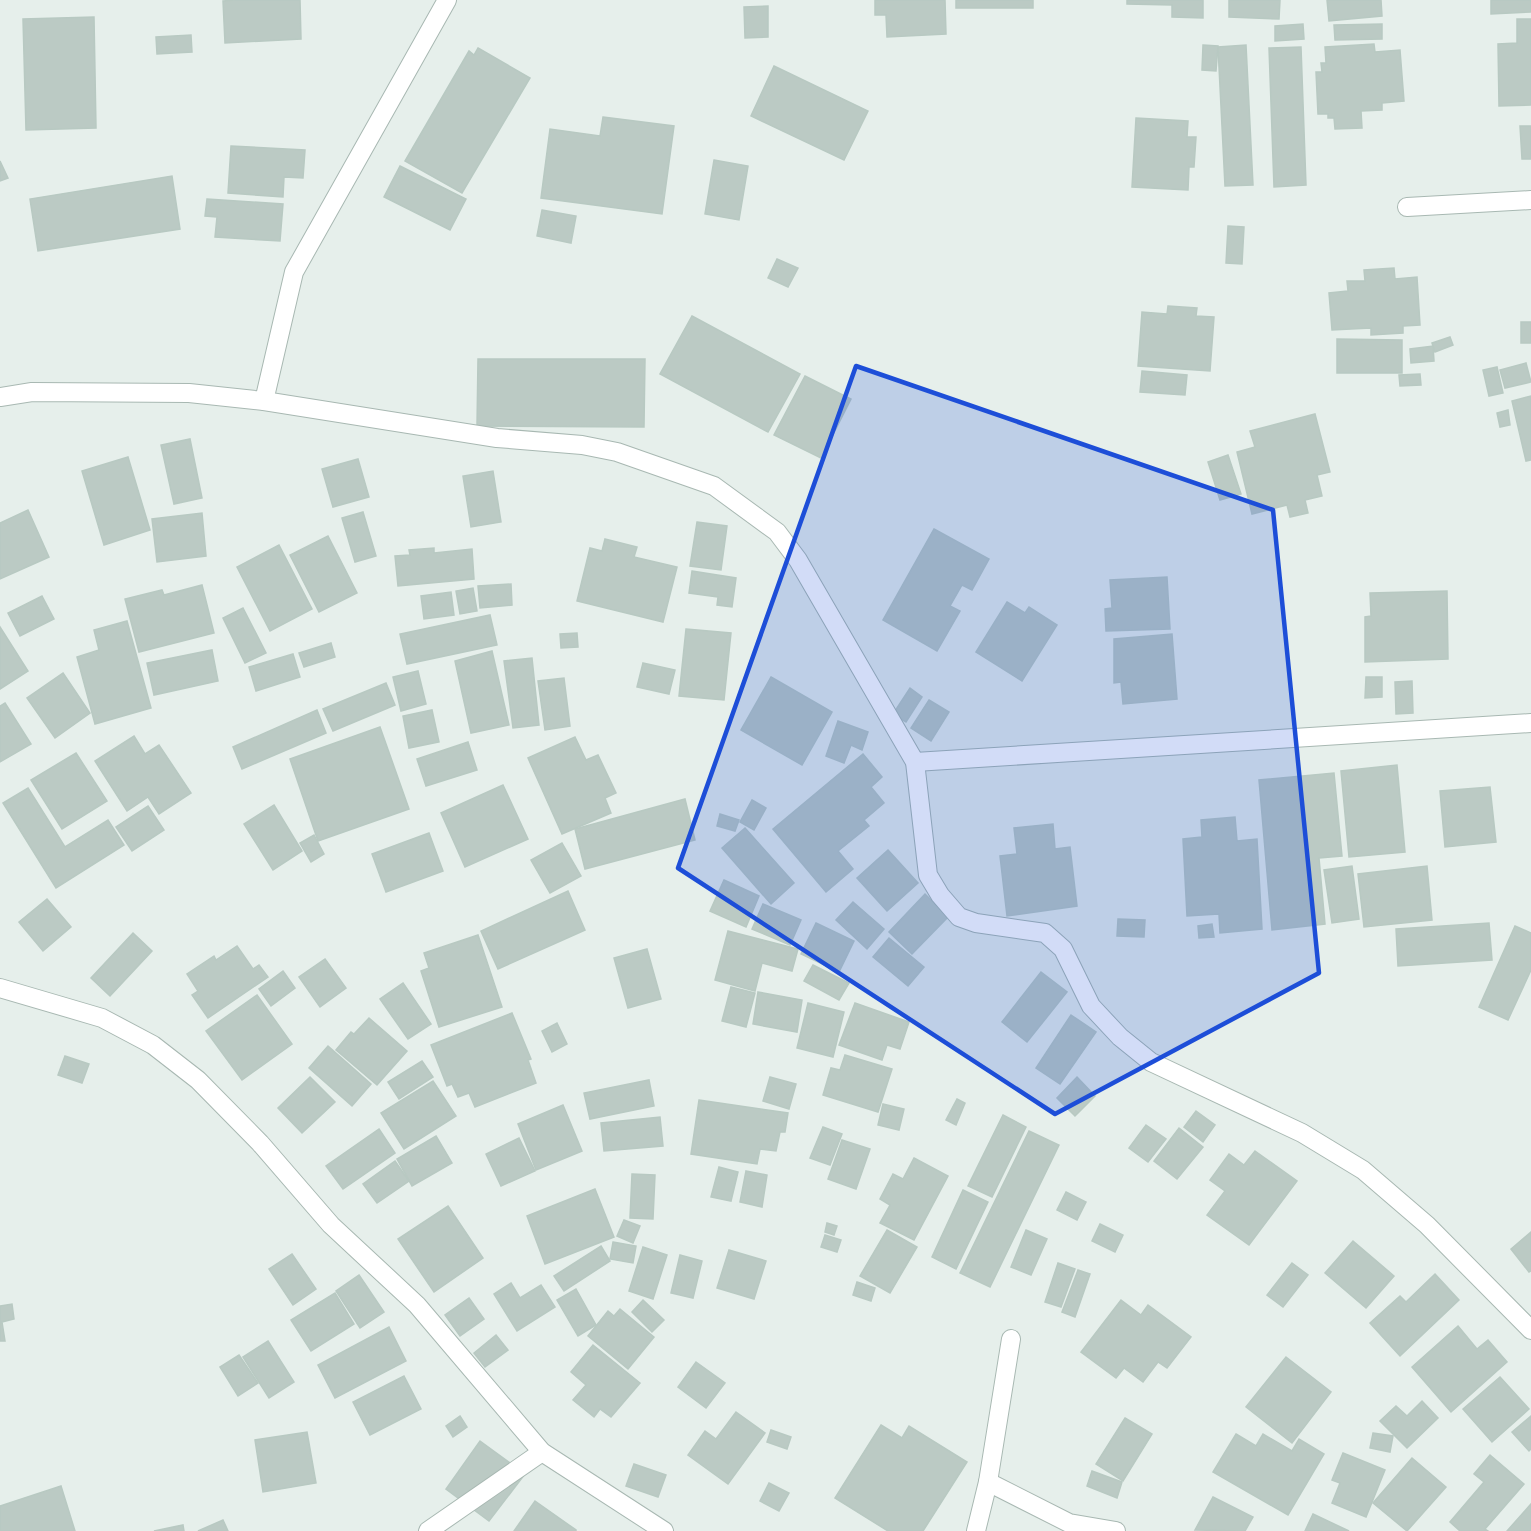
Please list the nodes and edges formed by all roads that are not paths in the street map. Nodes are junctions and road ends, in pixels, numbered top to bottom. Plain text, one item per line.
1 (447, 0) edge
2 (1531, 200) edge
3 (1407, 207) dead end
4 (0, 397) edge
5 (264, 401) junction
6 (1531, 723) edge
7 (915, 762) junction
8 (0, 988) edge
9 (1531, 1330) edge
10 (1011, 1339) dead end
11 (542, 1452) junction
12 (988, 1482) junction
13 (428, 1531) edge
14 (664, 1531) edge
15 (976, 1531) edge
16 (1116, 1531) edge

1 - 5 street
2 - 3 street
4 - 5 street
5 - 7 street
6 - 7 street
7 - 9 street
8 - 11 street
10 - 12 street
11 - 13 street
11 - 14 street
12 - 15 street
12 - 16 street

